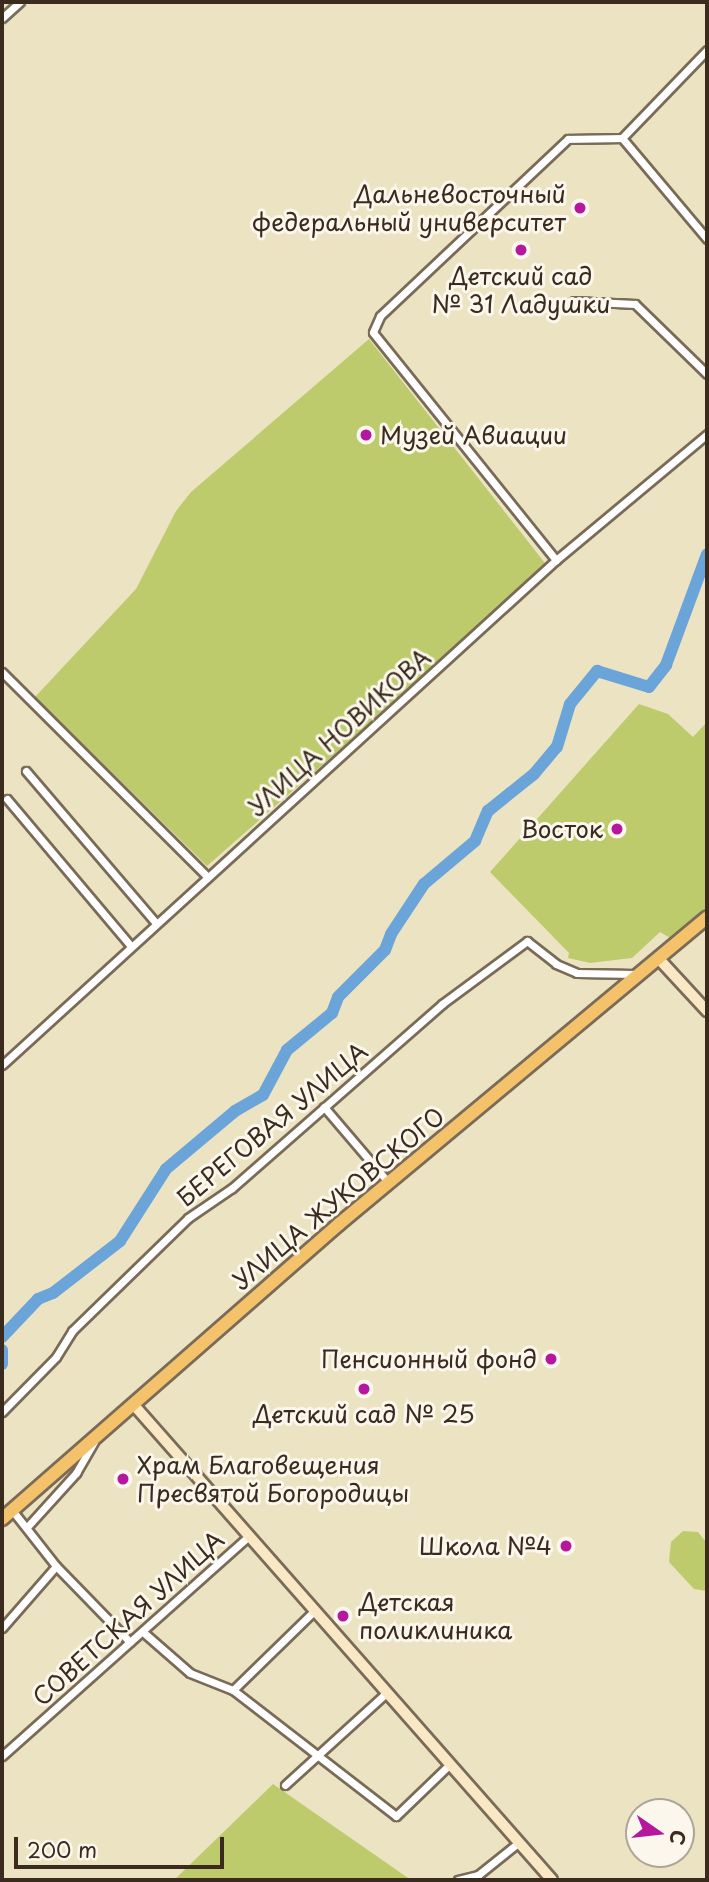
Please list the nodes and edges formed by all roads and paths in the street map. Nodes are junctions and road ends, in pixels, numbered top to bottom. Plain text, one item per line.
1 (20, 2) edge
2 (2, 18) edge
3 (707, 50) edge
4 (622, 138) junction
5 (707, 239) edge
6 (574, 301) dead end
7 (707, 374) edge
8 (707, 434) edge
9 (556, 561) junction
10 (2, 672) edge
11 (26, 771) dead end
12 (7, 799) dead end
13 (206, 876) junction
14 (707, 917) edge
15 (156, 923) junction
16 (131, 946) junction
17 (659, 959) junction
18 (641, 974) junction
19 (707, 1011) edge
20 (2, 1065) edge
21 (324, 1107) junction
22 (389, 1182) junction
23 (134, 1404) junction
24 (2, 1412) edge
25 (95, 1438) junction
26 (7, 1514) edge
27 (28, 1526) junction
28 (249, 1536) junction
29 (56, 1566) junction
30 (314, 1611) junction
31 (2, 1628) edge
32 (143, 1632) junction
33 (130, 1642) junction
34 (233, 1690) junction
35 (386, 1693) junction
36 (2, 1756) edge
37 (319, 1757) junction
38 (450, 1764) junction
39 (285, 1785) dead end
40 (518, 1843) junction
41 (458, 1880) edge
42 (551, 1880) edge

1 - 2 street
3 - 4 street
4 - 5 street
4 - 9 street
6 - 7 street
8 - 9 street, УЛИЦА НОВИКОВА
9 - 13 street, УЛИЦА НОВИКОВА
10 - 13 street
11 - 15 street
12 - 16 street
13 - 15 street, УЛИЦА НОВИКОВА
14 - 17 main road, УЛИЦА ЖУКОВСКОГО
15 - 16 street, УЛИЦА НОВИКОВА
16 - 20 street, УЛИЦА НОВИКОВА
17 - 18 main road, УЛИЦА ЖУКОВСКОГО
17 - 19 main road
18 - 21 street, БЕРЕГОВАЯ УЛИЦА
18 - 22 main road, УЛИЦА ЖУКОВСКОГО
21 - 22 street
21 - 24 street, БЕРЕГОВАЯ УЛИЦА
22 - 23 main road, УЛИЦА ЖУКОВСКОГО
23 - 25 main road, УЛИЦА ЖУКОВСКОГО
23 - 28 main road
25 - 26 main road, УЛИЦА ЖУКОВСКОГО
25 - 27 street
26 - 27 street
27 - 29 street
28 - 30 main road
28 - 32 street, СОВЕТСКАЯ УЛИЦА
29 - 31 street
29 - 33 street
30 - 34 street
30 - 35 main road
32 - 33 street, СОВЕТСКАЯ УЛИЦА
32 - 34 street
33 - 36 street, СОВЕТСКАЯ УЛИЦА
34 - 37 street
35 - 37 street
35 - 38 main road
37 - 38 street
37 - 39 street
38 - 40 main road
40 - 41 street
40 - 42 main road

